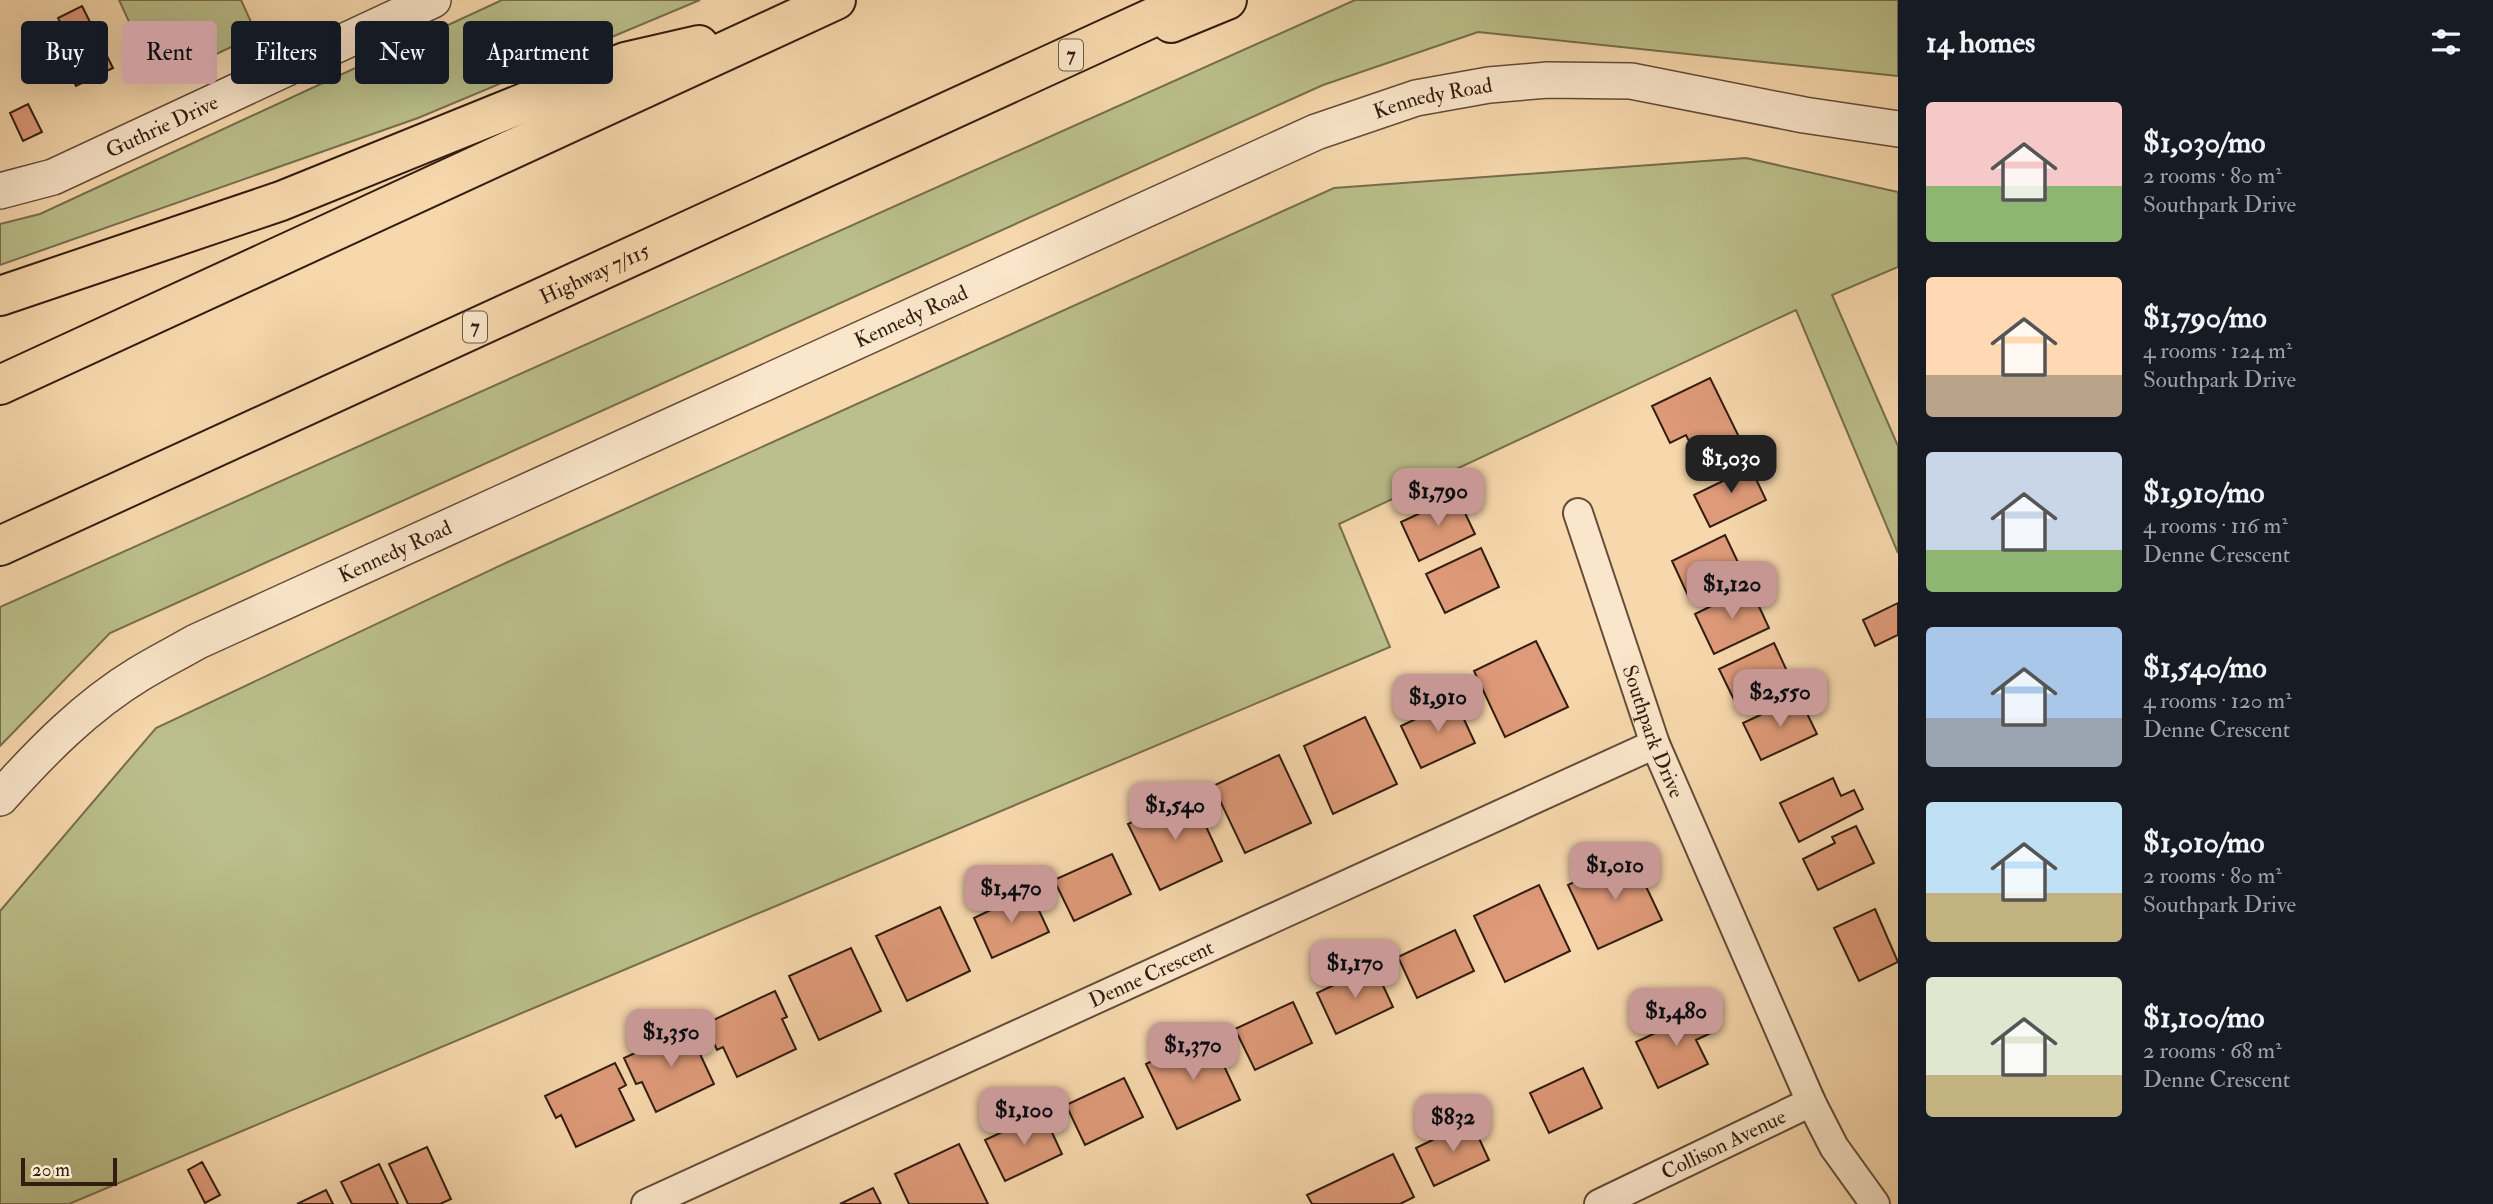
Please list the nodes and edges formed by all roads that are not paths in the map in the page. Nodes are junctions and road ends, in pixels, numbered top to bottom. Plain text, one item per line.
1 (433, 0) edge
2 (836, 0) edge
3 (1191, 0) edge
4 (1227, 0) edge
5 (776, 28) junction
6 (951, 111) junction
7 (1898, 129) edge
8 (0, 191) edge
9 (0, 296) edge
10 (0, 385) edge
11 (1578, 513) dead end
12 (0, 546) edge
13 (1655, 744) junction
14 (0, 798) edge
15 (1811, 1102) junction
16 (646, 1204) edge
17 (1599, 1204) edge
18 (1875, 1204) edge

1 - 8 street, Guthrie Drive
2 - 5 highway
3 - 6 highway, Highway 7/115 / 7
4 - 6 highway
5 - 9 highway
5 - 10 highway
6 - 12 highway, Highway 7/115 / 7
7 - 14 street, Kennedy Road
11 - 13 street, Southpark Drive
13 - 15 street, Southpark Drive
13 - 16 street, Denne Crescent
15 - 17 street, Collison Avenue
15 - 18 street, Southpark Drive

